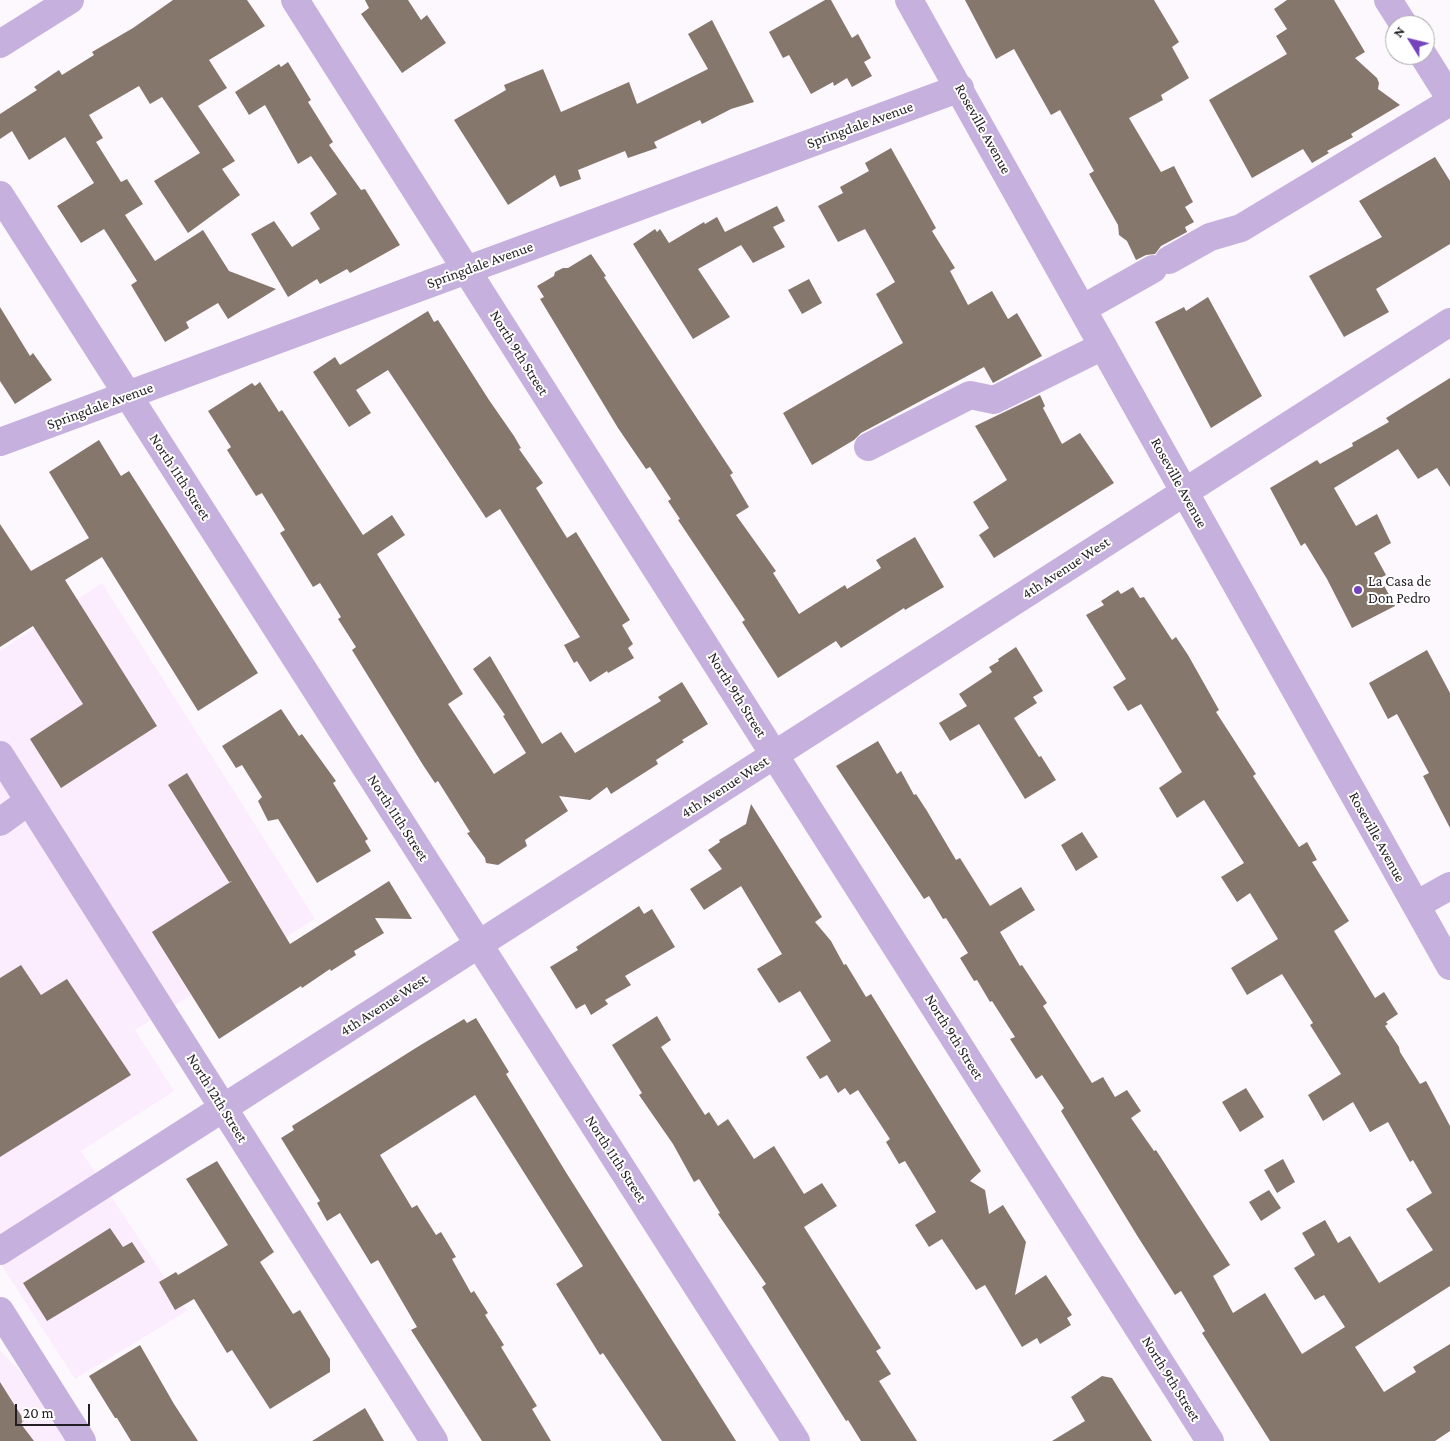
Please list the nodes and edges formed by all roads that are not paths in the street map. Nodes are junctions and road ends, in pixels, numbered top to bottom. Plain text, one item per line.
1 (70, 0) edge
2 (295, 0) edge
3 (910, 0) edge
4 (1388, 0) edge
5 (1398, 15) edge
6 (0, 44) edge
7 (1429, 65) edge
8 (960, 88) junction
9 (1450, 98) edge
10 (1450, 102) edge
11 (0, 195) edge
12 (467, 270) junction
13 (1082, 309) junction
14 (1450, 322) edge
15 (1103, 346) junction
16 (128, 396) junction
17 (0, 442) edge
18 (868, 447) dead end
19 (1184, 492) junction
20 (0, 755) edge
21 (775, 755) junction
22 (29, 801) junction
23 (0, 822) edge
24 (1450, 886) edge
25 (1416, 905) junction
26 (479, 944) junction
27 (1450, 966) edge
28 (224, 1109) junction
29 (0, 1252) edge
30 (0, 1311) edge
31 (82, 1441) edge
32 (434, 1441) edge
33 (796, 1441) edge
34 (1210, 1441) edge

1 - 6 street
2 - 12 street, North 9th Street
3 - 8 street, Roseville Avenue
4 - 5 street
7 - 9 street
8 - 12 street, Springdale Avenue
8 - 13 street, Roseville Avenue
10 - 13 street
11 - 16 street, North 11th Street
12 - 16 street, Springdale Avenue
12 - 21 street, North 9th Street
13 - 15 street, Roseville Avenue
14 - 19 street, 4th Avenue West
15 - 18 street
15 - 19 street, Roseville Avenue
16 - 17 street, Springdale Avenue
16 - 26 street, North 11th Street
19 - 21 street, 4th Avenue West
19 - 25 street, Roseville Avenue
20 - 22 street, North 12th Street
21 - 26 street, 4th Avenue West
21 - 34 street, North 9th Street
22 - 23 street
22 - 28 street, North 12th Street
24 - 25 street
25 - 27 street, Roseville Avenue
26 - 28 street, 4th Avenue West
26 - 33 street, North 11th Street
28 - 29 street, 4th Avenue West
28 - 32 street, North 12th Street
30 - 31 street

